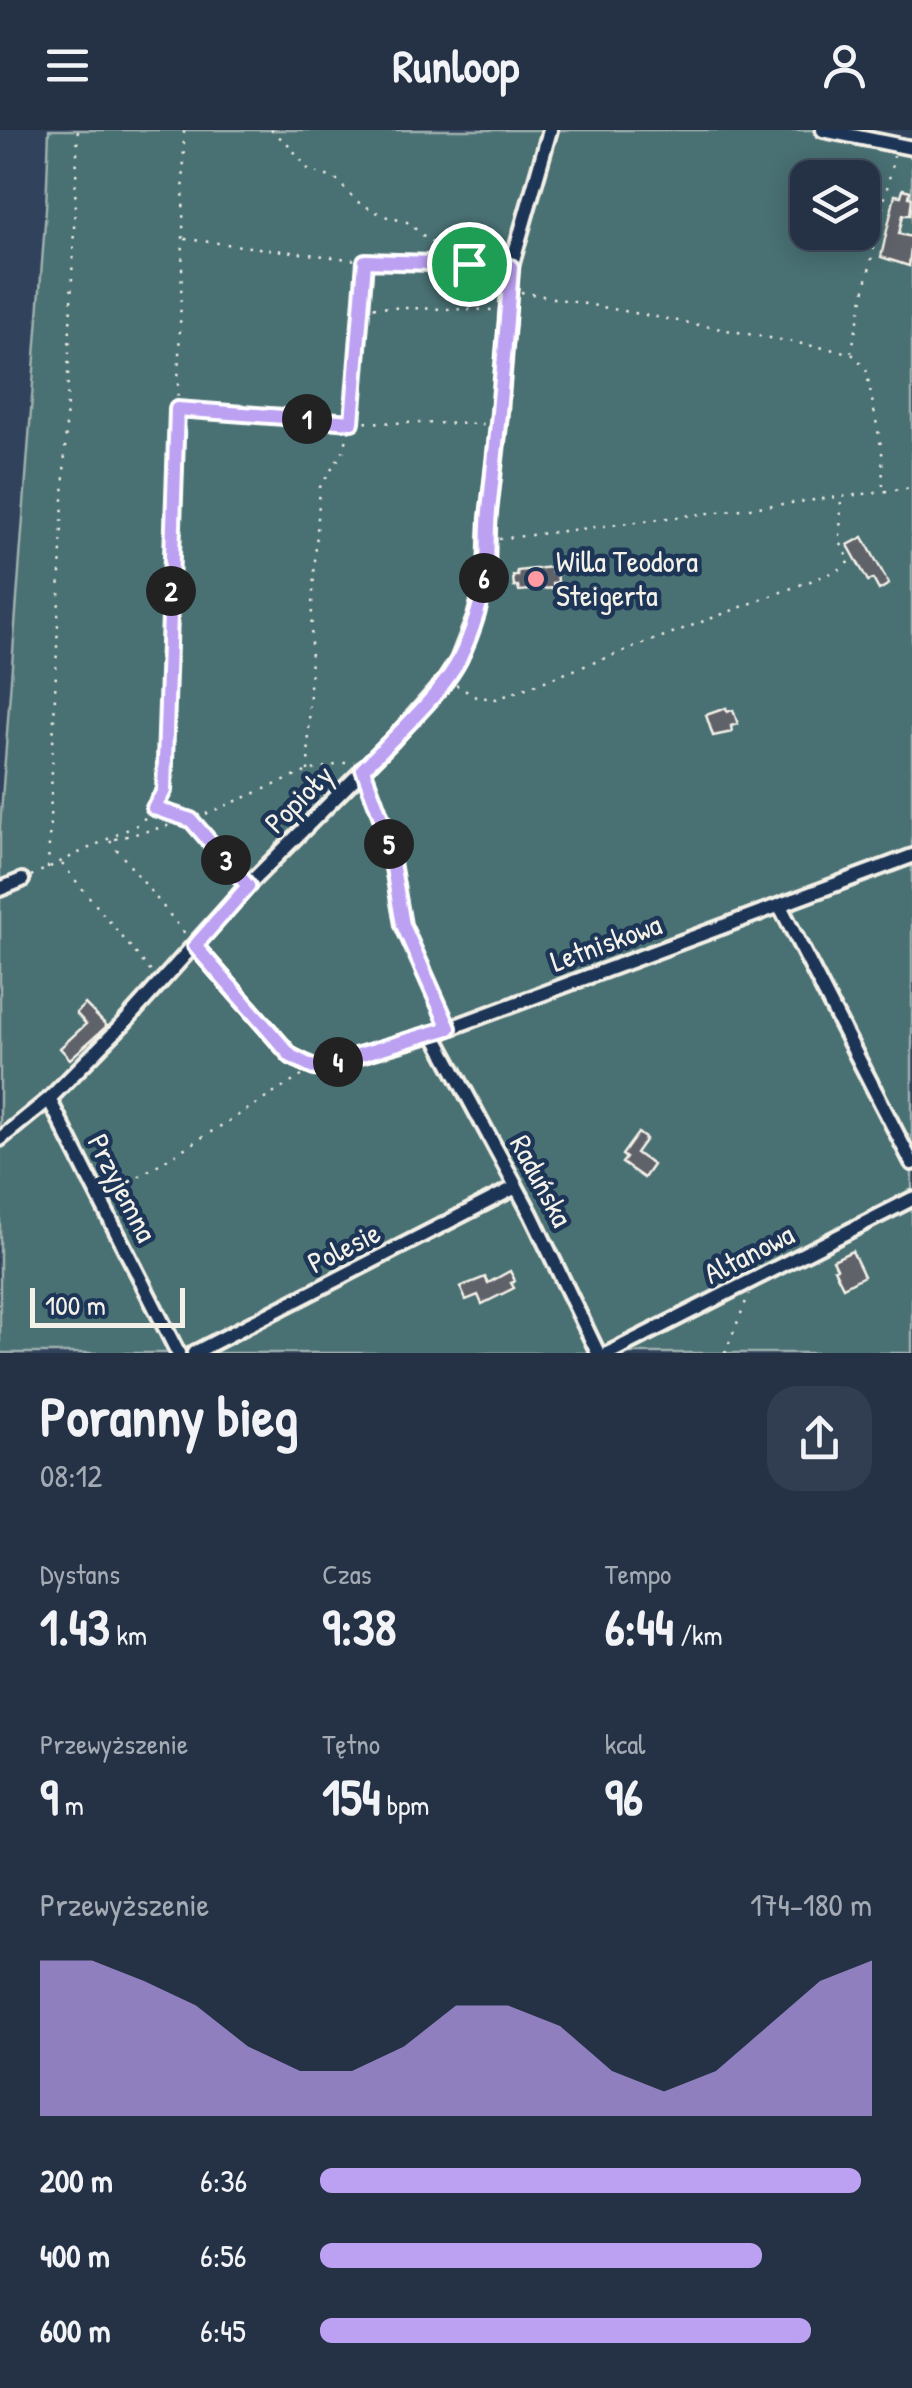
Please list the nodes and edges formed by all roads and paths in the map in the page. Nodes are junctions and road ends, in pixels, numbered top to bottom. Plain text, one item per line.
1 (78, 130) edge
2 (184, 130) edge
3 (272, 130) edge
4 (550, 130) edge
5 (822, 130) edge
6 (896, 145) junction
7 (912, 148) edge
8 (183, 238) junction
9 (365, 261) junction
10 (469, 264) junction
11 (511, 267) junction
12 (510, 290) junction
13 (362, 307) junction
14 (508, 310) junction
15 (851, 352) junction
16 (177, 409) junction
17 (352, 422) junction
18 (499, 425) junction
19 (912, 488) edge
20 (883, 490) junction
21 (841, 496) junction
22 (488, 541) junction
23 (446, 679) junction
24 (375, 756) junction
25 (363, 769) junction
26 (308, 772) junction
27 (154, 808) junction
28 (191, 820) junction
29 (109, 840) junction
30 (912, 856) edge
31 (61, 863) junction
32 (48, 869) junction
33 (22, 880) joint
34 (248, 886) junction
35 (0, 889) edge
36 (780, 906) junction
37 (195, 946) junction
38 (159, 982) junction
39 (449, 1028) junction
40 (434, 1034) junction
41 (315, 1068) junction
42 (49, 1099) junction
43 (0, 1139) edge
44 (912, 1163) edge
45 (516, 1186) junction
46 (912, 1199) edge
47 (101, 1200) junction
48 (755, 1279) junction
49 (178, 1353) edge
50 (194, 1353) edge
51 (598, 1353) edge
52 (608, 1353) edge
53 (725, 1353) edge

1 - 32 path
2 - 8 path
3 - 10 path
4 - 11 street, Popioły
5 - 6 street
6 - 7 street
6 - 15 path
8 - 9 path
8 - 16 path
9 - 10 path
9 - 13 path
10 - 11 path
11 - 12 street, Popioły
12 - 14 street, Popioły
12 - 15 path
13 - 14 path
13 - 17 path
14 - 18 street, Popioły
15 - 20 path
16 - 17 path
16 - 27 path
17 - 18 path
17 - 26 path
18 - 22 street, Popioły
19 - 20 path
20 - 21 path
21 - 22 path
21 - 23 path
22 - 23 street, Popioły
23 - 24 street, Popioły
24 - 25 street, Popioły
24 - 26 path
25 - 34 street, Popioły
25 - 39 path
26 - 28 path
27 - 28 path
27 - 29 path
28 - 29 path
28 - 34 path
29 - 31 path
29 - 37 path
30 - 36 street, Letniskowa
31 - 32 path
31 - 38 path
32 - 33 path
33 - 35 street
34 - 37 street, Popioły
36 - 39 street, Letniskowa
36 - 44 street
37 - 38 street, Popioły
37 - 41 street
38 - 42 street, Popioły
39 - 40 street, Letniskowa
40 - 41 street, Letniskowa
40 - 45 street, Raduńska
41 - 47 path
42 - 43 street, Popioły
42 - 47 street, Przyjemna
45 - 50 street, Polesie
45 - 51 street, Raduńska
46 - 48 street, Altanowa
47 - 49 street, Przyjemna
48 - 52 street, Altanowa
48 - 53 path

